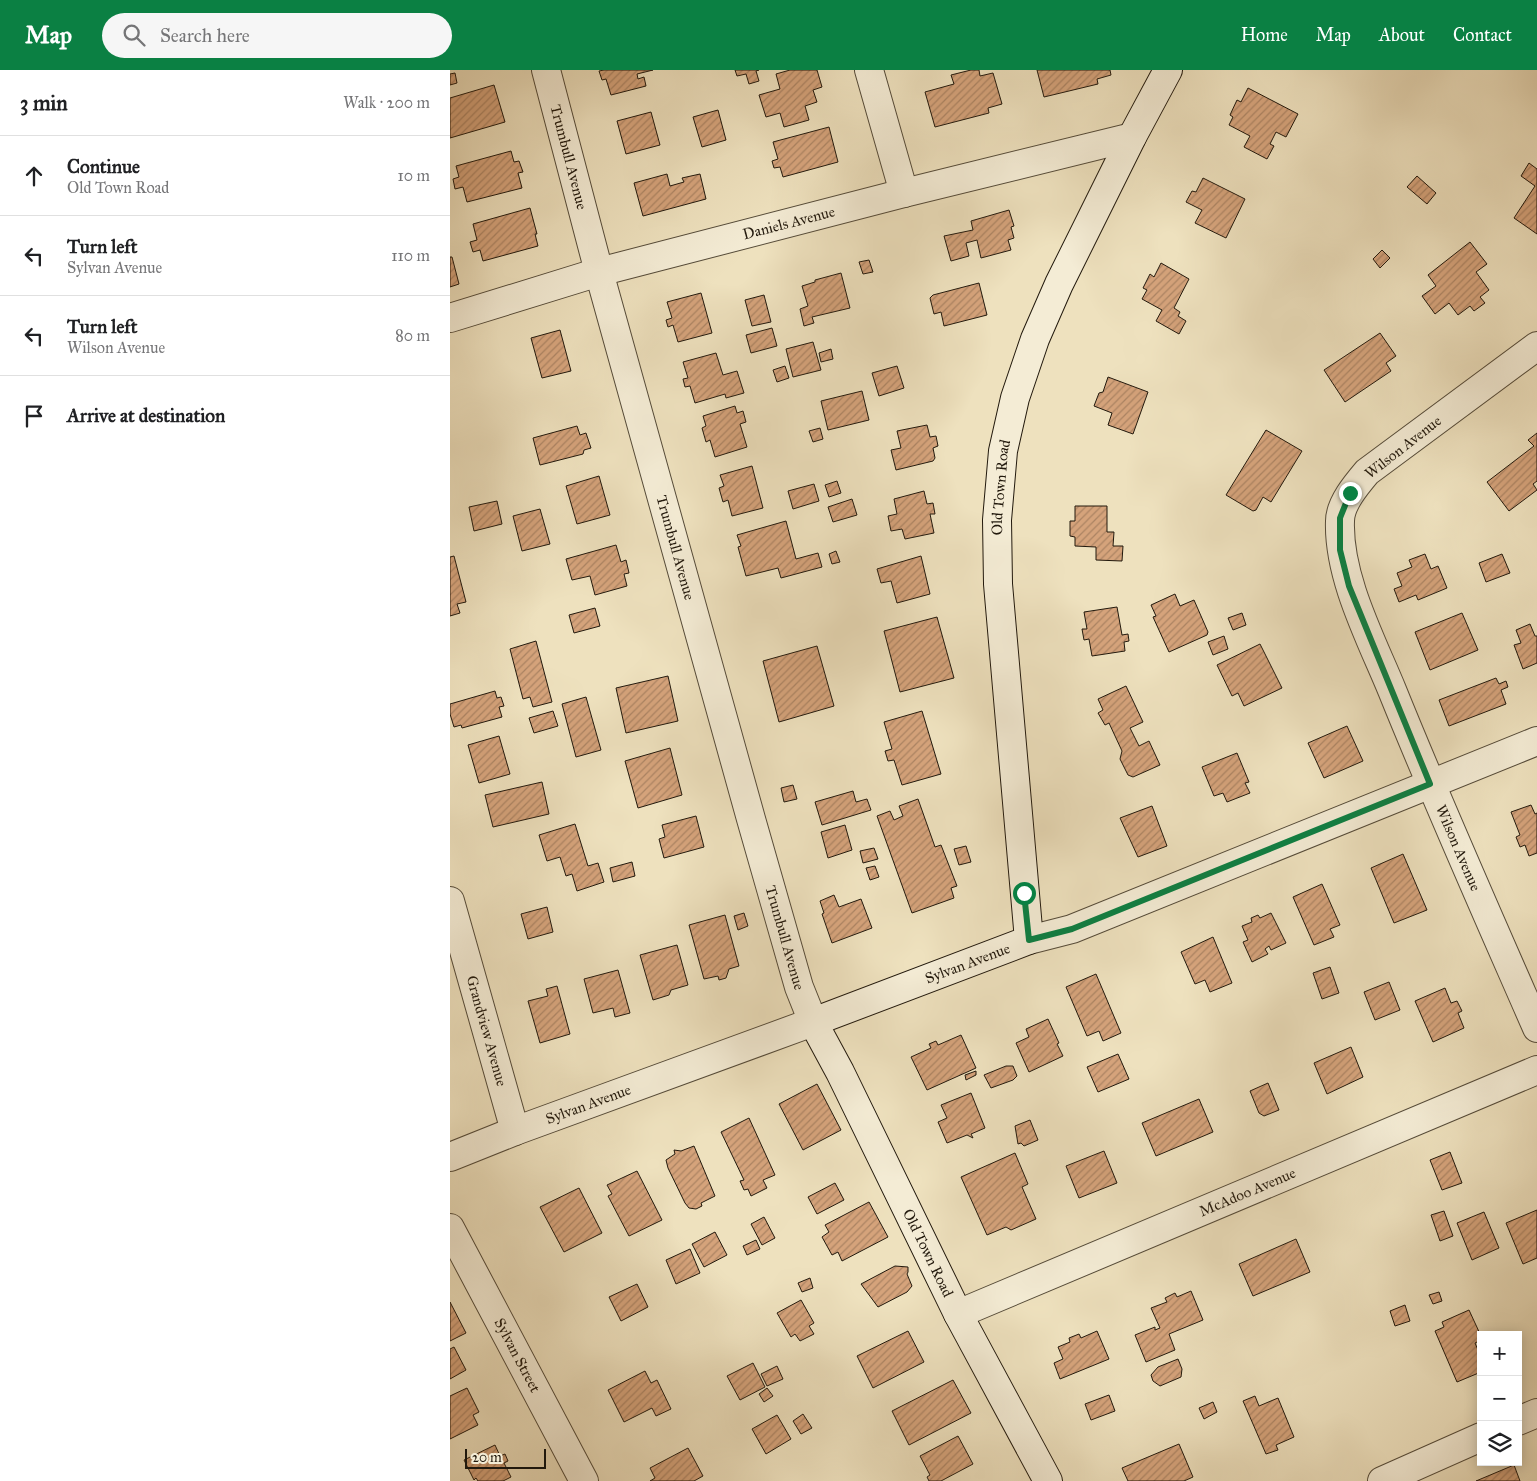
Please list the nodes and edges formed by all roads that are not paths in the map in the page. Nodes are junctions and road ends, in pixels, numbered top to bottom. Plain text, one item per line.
1 (546, 70) edge
2 (869, 70) edge
3 (1168, 70) edge
4 (1132, 137) junction
5 (904, 193) junction
6 (599, 272) junction
7 (450, 318) edge
8 (1537, 346) edge
9 (1537, 740) edge
10 (1430, 784) junction
11 (450, 901) edge
12 (1029, 940) junction
13 (813, 1022) junction
14 (1537, 1028) edge
15 (1537, 1070) edge
16 (515, 1132) junction
17 (450, 1157) edge
18 (450, 1228) edge
19 (958, 1314) junction
20 (1537, 1413) edge
21 (1522, 1419) edge
22 (1477, 1440) edge
23 (584, 1481) edge
24 (1048, 1481) edge
25 (1382, 1481) edge

1 - 6 street, Trumbull Avenue
2 - 5 street
3 - 4 street, Old Town Road
4 - 5 street, Daniels Avenue
4 - 12 street, Old Town Road
5 - 6 street, Daniels Avenue
6 - 7 street, Daniels Avenue
6 - 13 street, Trumbull Avenue
8 - 10 street, Wilson Avenue
9 - 10 street, Sylvan Avenue
10 - 12 street, Sylvan Avenue
10 - 14 street, Wilson Avenue
11 - 16 street, Grandview Avenue
12 - 13 street, Sylvan Avenue
13 - 16 street, Sylvan Avenue
13 - 19 street, Old Town Road
15 - 19 street, McAdoo Avenue
16 - 17 street, Sylvan Avenue
18 - 23 street, Sylvan Street
19 - 24 street, Old Town Road
20 - 21 street
22 - 25 street

